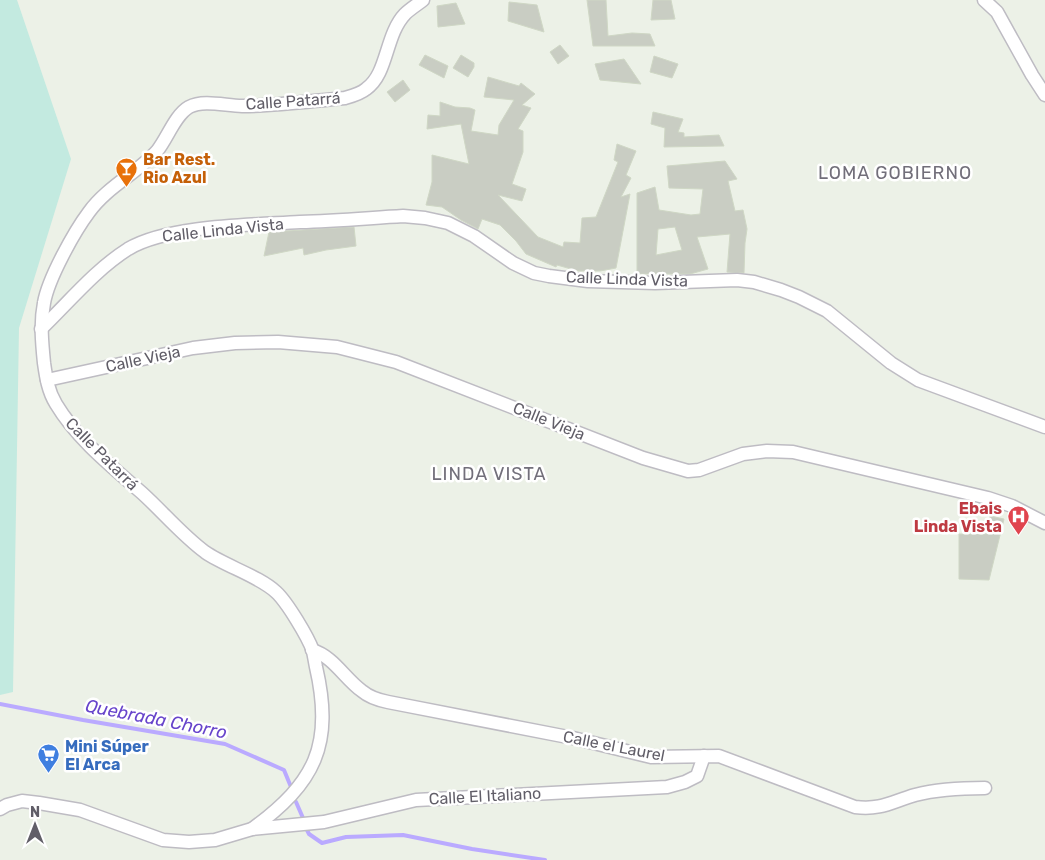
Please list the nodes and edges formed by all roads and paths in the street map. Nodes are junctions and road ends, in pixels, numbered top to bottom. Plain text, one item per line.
1 (423, 0) edge
2 (430, 0) edge
3 (984, 0) edge
4 (1045, 95) edge
5 (41, 329) junction
6 (47, 380) junction
7 (1045, 427) edge
8 (1045, 523) edge
9 (312, 650) junction
10 (704, 756) junction
11 (985, 788) dead end
12 (0, 809) edge
13 (252, 829) junction

1 - 2 street
1 - 5 street, Calle Patarrá
3 - 4 street
5 - 6 street, Calle Patarrá
5 - 7 street, Calle Linda Vista
6 - 8 street, Calle Vieja
6 - 9 street, Calle Patarrá
9 - 10 street, Calle el Laurel
9 - 13 street, Calle Patarrá
10 - 11 street, Calle el Laurel
10 - 13 street, Calle El Italiano
12 - 13 street

